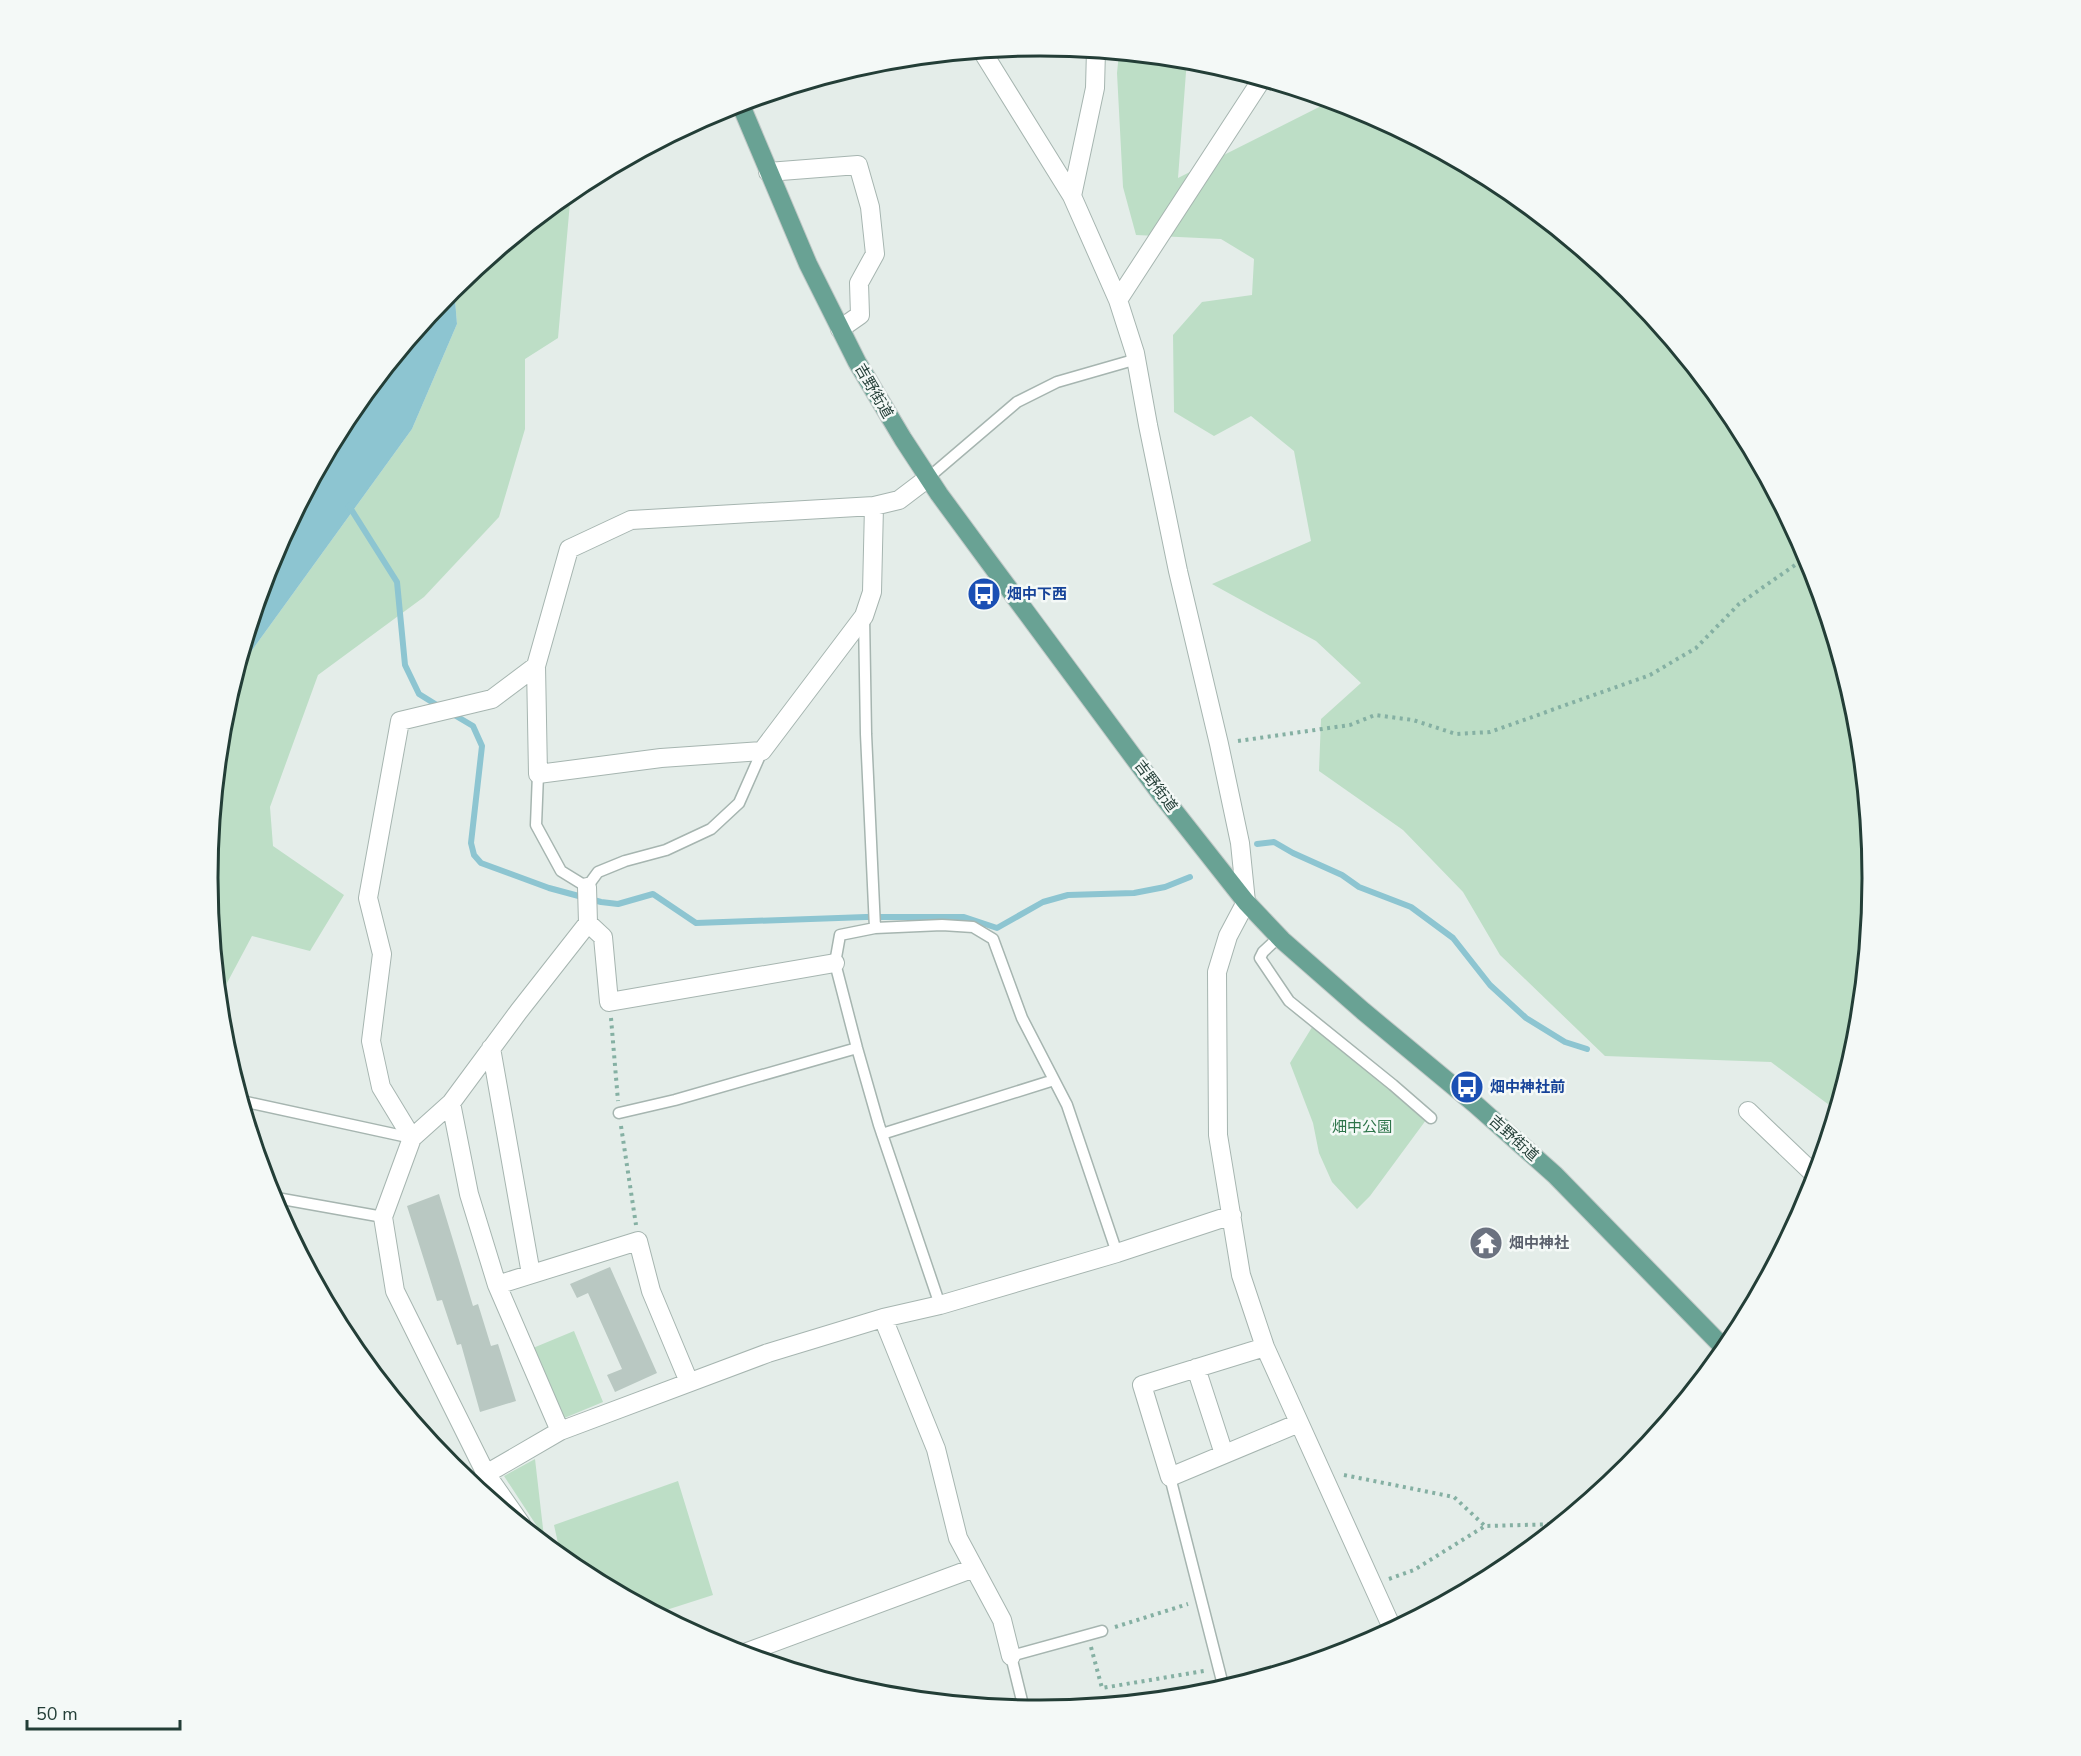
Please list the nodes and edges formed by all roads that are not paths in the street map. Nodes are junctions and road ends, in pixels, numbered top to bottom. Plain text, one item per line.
1 (986, 57) edge
2 (1096, 57) edge
3 (1258, 85) edge
4 (743, 111) edge
5 (768, 172) junction
6 (1072, 196) junction
7 (1118, 300) junction
8 (840, 329) junction
9 (1137, 359) junction
10 (928, 478) junction
11 (874, 506) junction
12 (864, 616) junction
13 (536, 666) junction
14 (762, 751) junction
15 (538, 774) junction
16 (587, 887) junction
17 (1246, 902) junction
18 (588, 922) junction
19 (875, 928) junction
20 (1279, 937) junction
21 (835, 963) junction
22 (857, 1047) junction
23 (491, 1048) junction
24 (1054, 1080) junction
25 (250, 1103) edge
26 (451, 1103) junction
27 (1748, 1111) dead end
28 (619, 1113) dead end
29 (1431, 1118) dead end
30 (882, 1134) junction
31 (412, 1138) junction
32 (1809, 1169) edge
33 (284, 1199) edge
34 (1232, 1215) junction
35 (383, 1217) junction
36 (1118, 1253) junction
37 (531, 1274) junction
38 (497, 1285) junction
39 (940, 1305) junction
40 (883, 1318) junction
41 (1719, 1343) edge
42 (1265, 1347) junction
43 (1196, 1368) junction
44 (688, 1382) junction
45 (1299, 1423) junction
46 (560, 1431) junction
47 (1224, 1454) junction
48 (1170, 1477) junction
49 (481, 1480) edge
50 (974, 1568) junction
51 (1388, 1623) edge
52 (1102, 1631) road end
53 (755, 1649) edge
54 (1011, 1656) junction
55 (1222, 1680) edge
56 (1022, 1700) edge

1 - 6 street
2 - 6 street
3 - 7 street
4 - 5 main road, 吉野街道
5 - 8 main road, 吉野街道
5 - 8 street
6 - 7 street
7 - 9 street
8 - 10 main road, 吉野街道
9 - 10 lane
9 - 17 street
10 - 11 street
10 - 17 main road, 吉野街道
11 - 12 street
11 - 13 street
12 - 14 street
12 - 19 lane
13 - 15 street
13 - 31 street
14 - 15 street
14 - 16 lane
15 - 16 lane
16 - 18 street
17 - 20 main road, 吉野街道
17 - 34 street
18 - 21 street
18 - 23 street
19 - 21 lane
19 - 24 lane
20 - 29 lane
20 - 41 main road, 吉野街道
21 - 22 lane
22 - 28 lane
22 - 30 lane
23 - 26 street
23 - 37 street
24 - 30 lane
24 - 36 lane
25 - 31 lane
26 - 31 street
26 - 38 street
27 - 32 street
30 - 39 lane
31 - 35 street
33 - 35 lane
34 - 36 street
34 - 42 street
35 - 49 street
36 - 39 street
37 - 38 street
37 - 44 street
38 - 46 street
39 - 40 street
40 - 44 street
40 - 50 street
42 - 43 street
42 - 45 street
43 - 47 street
43 - 48 street
44 - 46 street
45 - 47 street
45 - 51 street
46 - 49 street
47 - 48 street
48 - 55 lane
50 - 53 street
50 - 54 street
52 - 54 lane
54 - 56 lane

